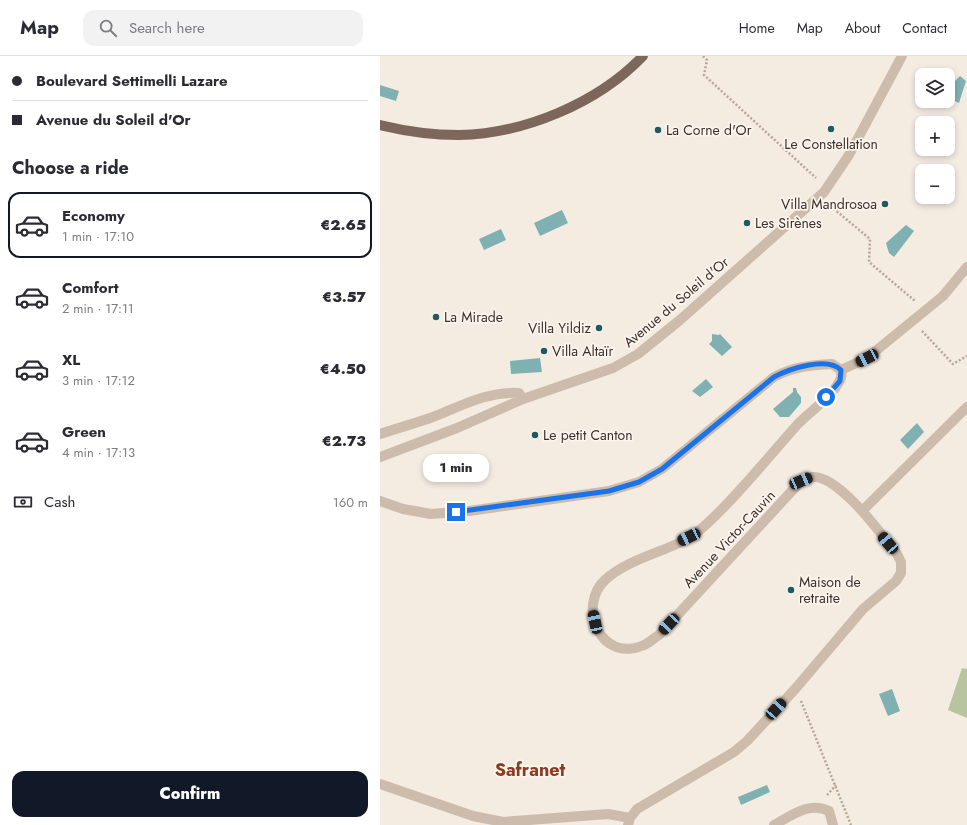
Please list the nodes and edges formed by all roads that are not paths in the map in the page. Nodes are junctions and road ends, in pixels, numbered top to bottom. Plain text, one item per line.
1 (643, 56) edge
2 (902, 56) edge
3 (380, 125) edge
4 (967, 267) edge
5 (841, 370) junction
6 (523, 399) junction
7 (967, 407) edge
8 (380, 434) edge
9 (380, 457) edge
10 (380, 501) edge
11 (862, 511) junction
12 (380, 784) edge
13 (629, 821) edge
14 (774, 825) edge
15 (833, 825) edge

1 - 3 main road
2 - 6 street, Avenue du Soleil d'Or
4 - 5 street
5 - 10 street
5 - 11 street, Avenue Victor-Cauvin
6 - 8 street
6 - 9 street, Avenue du Soleil d'Or
7 - 11 street
11 - 13 street, Avenue Victor-Cauvin
12 - 13 street
14 - 15 street

